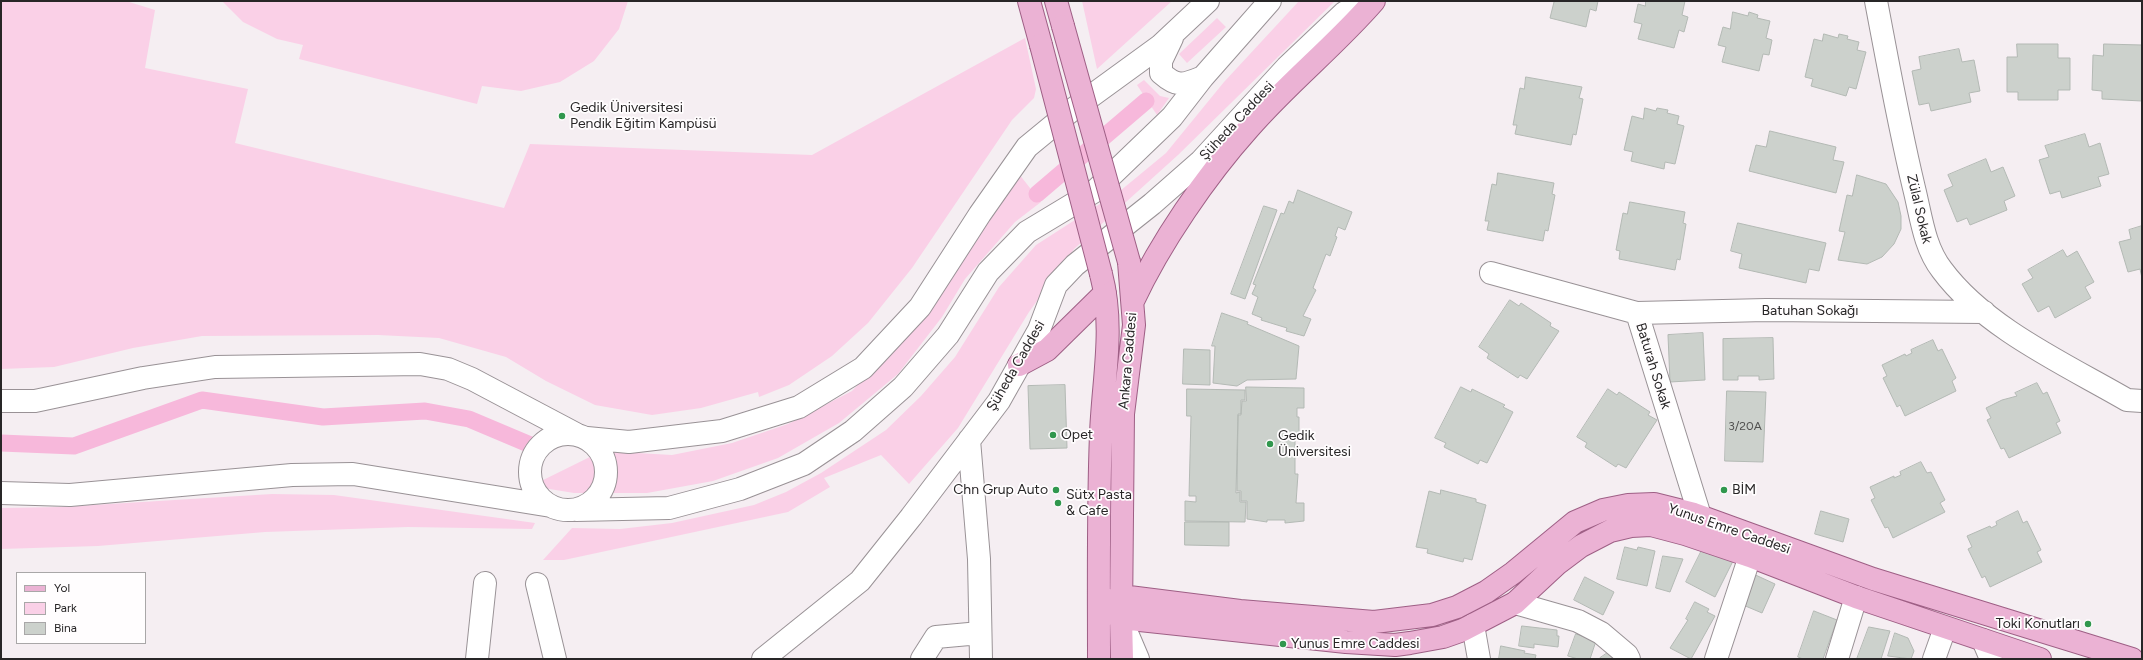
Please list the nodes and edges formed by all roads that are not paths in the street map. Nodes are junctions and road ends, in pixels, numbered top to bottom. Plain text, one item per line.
1 (1029, 1) edge
2 (1056, 1) edge
3 (1208, 1) edge
4 (1270, 1) edge
5 (1363, 1) edge
6 (1374, 1) edge
7 (1876, 1) edge
8 (1349, 7) edge
9 (1175, 32) junction
10 (1202, 77) junction
11 (1491, 273) dead end
12 (1103, 283) junction
13 (1133, 301) junction
14 (1984, 312) junction
15 (1637, 313) junction
16 (1019, 365) junction
17 (1, 401) edge
18 (2142, 401) edge
19 (581, 436) junction
20 (969, 440) junction
21 (1, 493) edge
22 (551, 506) junction
23 (576, 510) junction
24 (1700, 516) junction
25 (1750, 556) junction
26 (485, 583) dead end
27 (537, 584) dead end
28 (1121, 596) junction
29 (1856, 597) junction
30 (1516, 603) junction
31 (1099, 607) junction
32 (1121, 618) junction
33 (1473, 625) junction
34 (1945, 628) junction
35 (980, 633) junction
36 (1987, 650) edge
37 (477, 659) edge
38 (556, 659) edge
39 (763, 659) edge
40 (922, 659) edge
41 (981, 659) edge
42 (1099, 659) edge
43 (1122, 659) edge
44 (1138, 659) edge
45 (1478, 659) edge
46 (1629, 659) edge
47 (1716, 659) edge
48 (1837, 659) edge
49 (1934, 659) edge
50 (2040, 659) edge
51 (2132, 659) edge

1 - 12 main road, Ankara Caddesi, bridge
2 - 13 main road, Ankara Caddesi, bridge
3 - 9 street
4 - 10 street
5 - 8 street, Şüheda Caddesi
6 - 13 main road
7 - 14 street, Zülal Sokak
8 - 16 street, Şüheda Caddesi
9 - 10 street
9 - 19 street
10 - 23 street
11 - 15 street, Baturah Sokak
12 - 16 main road
12 - 31 main road, Ankara Caddesi
13 - 28 main road, Ankara Caddesi
14 - 15 street, Batuhan Sokağı
14 - 18 street, Zülal Sokak
15 - 24 street, Baturah Sokak
16 - 20 street, Şüheda Caddesi
17 - 19 street
19 - 22 street
19 - 23 street
20 - 35 street
20 - 39 street, Şüheda Caddesi
21 - 22 street
22 - 23 street
24 - 28 main road, Yunus Emre Caddesi
24 - 51 main road, Yunus Emre Caddesi
25 - 29 main road, Yunus Emre Caddesi
25 - 30 main road, Yunus Emre Caddesi
25 - 47 street
26 - 37 street
27 - 38 street
28 - 31 main road
28 - 32 main road, Ankara Caddesi
29 - 34 main road, Yunus Emre Caddesi
29 - 48 street
30 - 33 main road, Yunus Emre Caddesi
30 - 46 street
31 - 32 main road, Yunus Emre Caddesi
31 - 42 main road, Ankara Caddesi
32 - 33 main road, Yunus Emre Caddesi
32 - 43 main road, Ankara Caddesi
32 - 44 street
33 - 45 street
34 - 36 main road, Yunus Emre Caddesi
34 - 49 street
35 - 40 street
35 - 41 street
36 - 50 main road, Yunus Emre Caddesi

